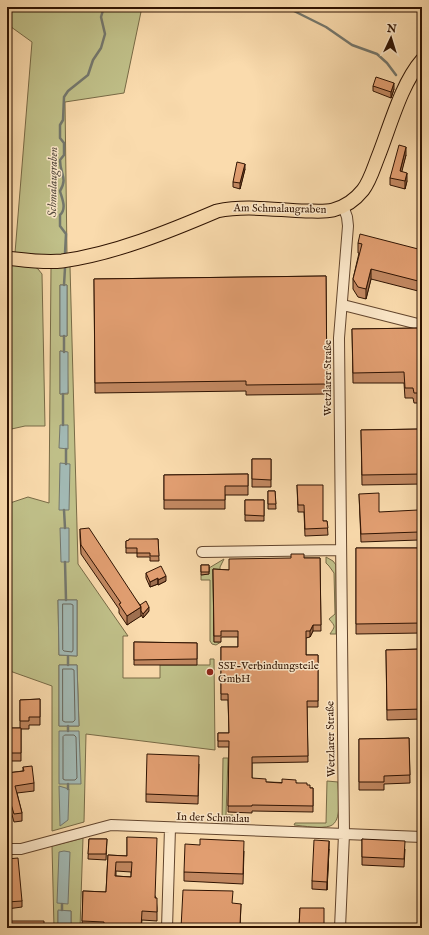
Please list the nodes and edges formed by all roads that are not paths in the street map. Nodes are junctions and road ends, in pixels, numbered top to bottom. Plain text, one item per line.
1 (422, 60) edge
2 (343, 206) junction
3 (7, 258) edge
4 (343, 305) junction
5 (422, 325) edge
6 (341, 550) junction
7 (202, 552) dead end
8 (170, 828) junction
9 (344, 834) junction
10 (422, 837) edge
11 (7, 849) edge
12 (167, 928) edge
13 (340, 928) edge

1 - 2 main road, Am Schmalaugraben
2 - 3 main road, Am Schmalaugraben
2 - 4 street, Wetzlarer Straße
4 - 5 street
4 - 6 street, Wetzlarer Straße
6 - 7 street
6 - 9 street, Wetzlarer Straße
8 - 9 street, In der Schmalau
8 - 11 street, In der Schmalau
8 - 12 street
9 - 10 street, In der Schmalau
9 - 13 street, Wetzlarer Straße

